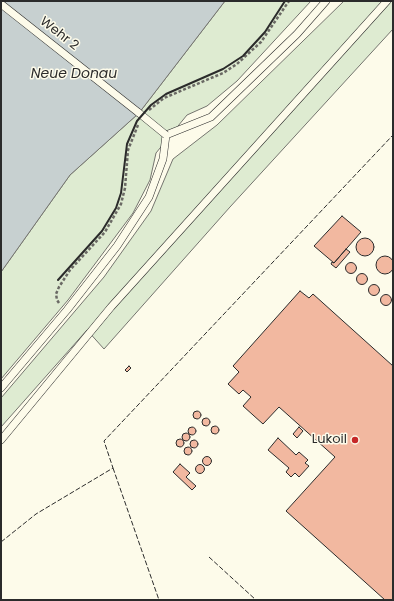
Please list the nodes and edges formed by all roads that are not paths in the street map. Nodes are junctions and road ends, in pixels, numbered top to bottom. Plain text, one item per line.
1 (326, 1) edge
2 (387, 1) edge
3 (1, 4) edge
4 (166, 135) junction
5 (1, 388) edge
6 (1, 440) edge

1 - 4 lane
2 - 6 lane
3 - 4 lane, Wehr 2, bridge
4 - 5 lane

